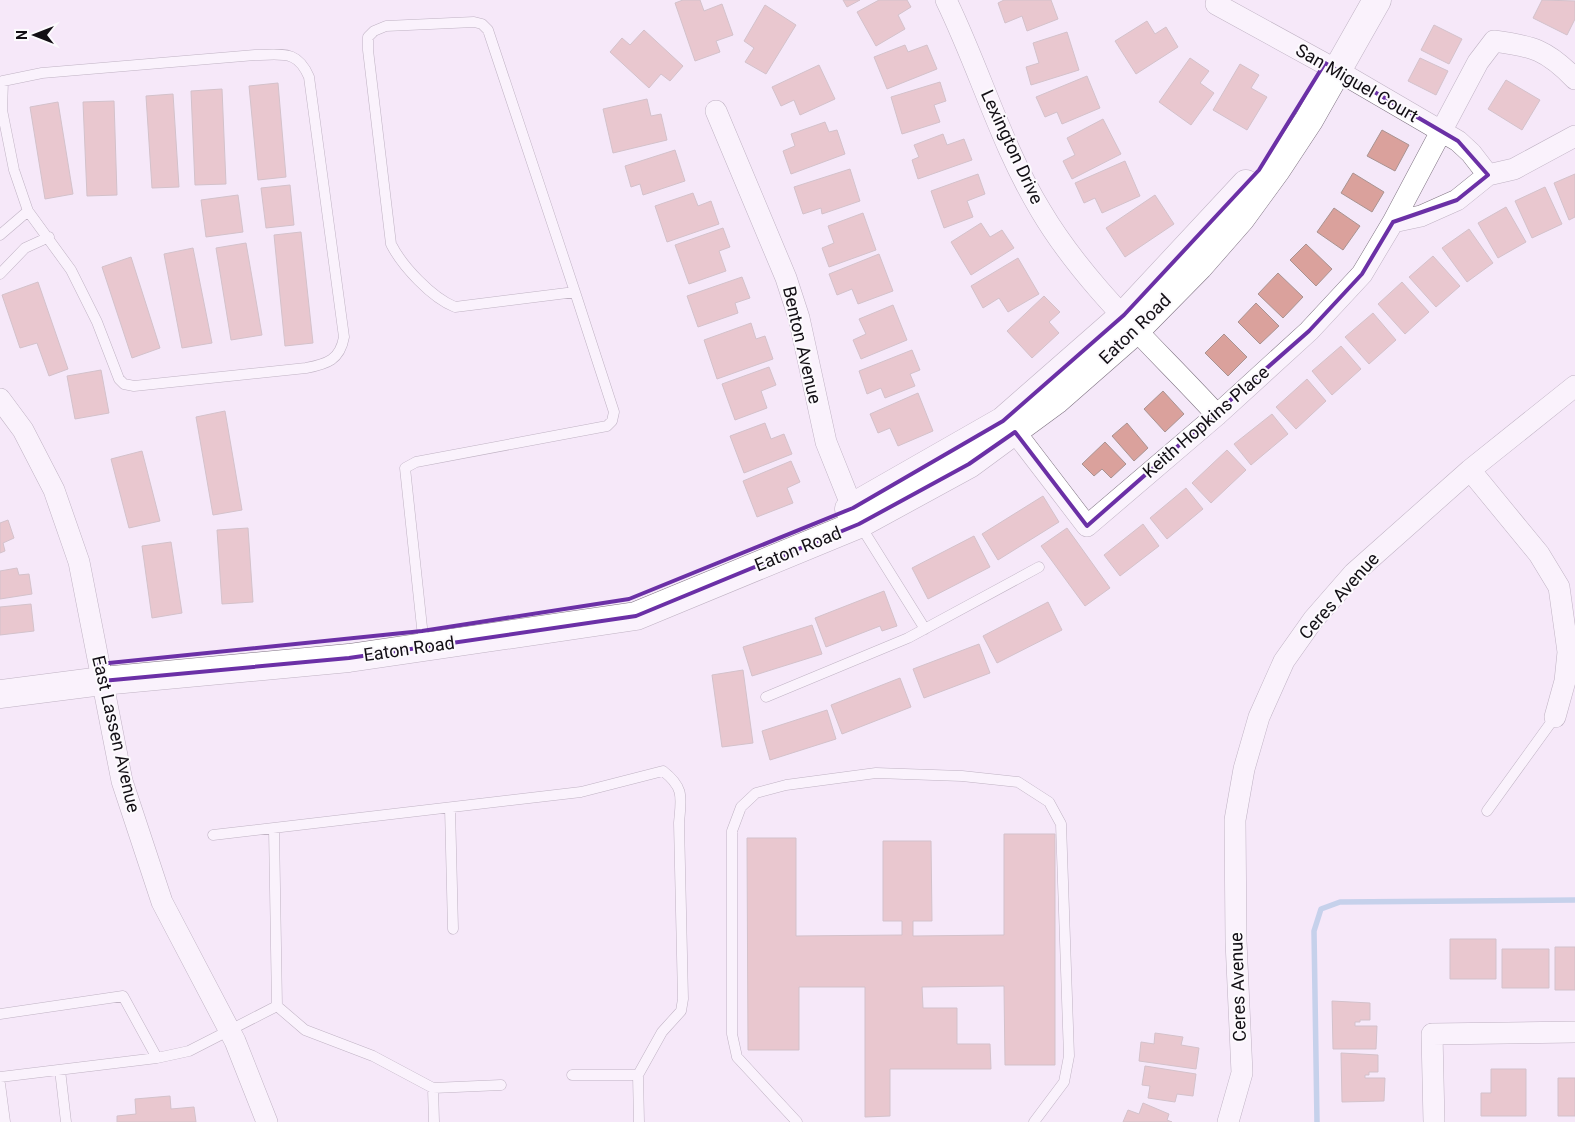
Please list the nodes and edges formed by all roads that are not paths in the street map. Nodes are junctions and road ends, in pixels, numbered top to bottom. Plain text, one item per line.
1 (946, 0) edge
2 (1358, 0) edge
3 (1377, 0) edge
4 (1216, 4) dead end
5 (1332, 67) junction
6 (1575, 79) edge
7 (716, 111) dead end
8 (1442, 132) junction
9 (1575, 136) edge
10 (1488, 176) junction
11 (28, 211) junction
12 (1393, 222) junction
13 (0, 236) edge
14 (49, 238) junction
15 (0, 274) edge
16 (574, 292) junction
17 (1131, 322) junction
18 (1575, 386) edge
19 (0, 399) edge
20 (1218, 415) junction
21 (1015, 432) junction
22 (1470, 470) junction
23 (856, 516) junction
24 (1039, 567) dead end
25 (925, 629) junction
26 (423, 639) junction
27 (100, 673) junction
28 (0, 694) edge
29 (766, 697) dead end
30 (1555, 717) joint
31 (450, 808) junction
32 (1487, 811) dead end
33 (274, 829) junction
34 (213, 835) dead end
35 (453, 929) dead end
36 (277, 1006) junction
37 (0, 1014) edge
38 (229, 1029) junction
39 (1575, 1032) edge
40 (157, 1058) junction
41 (60, 1070) junction
42 (572, 1075) dead end
43 (638, 1075) junction
44 (0, 1077) edge
45 (0, 1084) edge
46 (501, 1085) dead end
47 (433, 1088) junction
48 (5, 1122) edge
49 (66, 1122) edge
50 (267, 1122) edge
51 (434, 1122) edge
52 (639, 1122) edge
53 (797, 1122) edge
54 (1034, 1122) edge
55 (1228, 1122) edge
56 (1434, 1122) edge

1 - 17 street, Lexington Drive
2 - 5 street
3 - 5 street, Eaton Road
4 - 5 street, San Miguel Court
5 - 8 street, San Miguel Court
5 - 17 street, Eaton Road
6 - 8 street, Keith Hopkins Place
7 - 23 street, Benton Avenue
8 - 10 street, San Miguel Court
8 - 12 street, Keith Hopkins Place
9 - 10 street
10 - 12 street
11 - 13 lane
11 - 14 lane
11 - 14 lane
12 - 20 street, Keith Hopkins Place
14 - 15 lane
16 - 16 lane
16 - 26 lane
17 - 20 street, Lexington Drive
17 - 21 street, Eaton Road
17 - 23 street
18 - 22 street, Ceres Avenue
19 - 27 street, East Lassen Avenue
20 - 21 street, Keith Hopkins Place
21 - 23 street, Eaton Road
22 - 30 street
22 - 55 street, Ceres Avenue
23 - 25 lane
23 - 26 street, Eaton Road
24 - 25 lane
25 - 29 lane
26 - 27 street, Eaton Road
27 - 28 street, Eaton Road
27 - 38 street, East Lassen Avenue
30 - 32 lane
31 - 33 lane
31 - 35 lane
31 - 43 lane
33 - 34 lane
33 - 36 lane
36 - 38 lane
36 - 47 lane
37 - 40 lane
38 - 40 lane
38 - 50 street, East Lassen Avenue
39 - 56 street
40 - 41 lane
41 - 44 lane
41 - 49 lane
42 - 43 lane
43 - 52 lane
45 - 48 lane
46 - 47 lane
47 - 51 lane
53 - 54 lane

